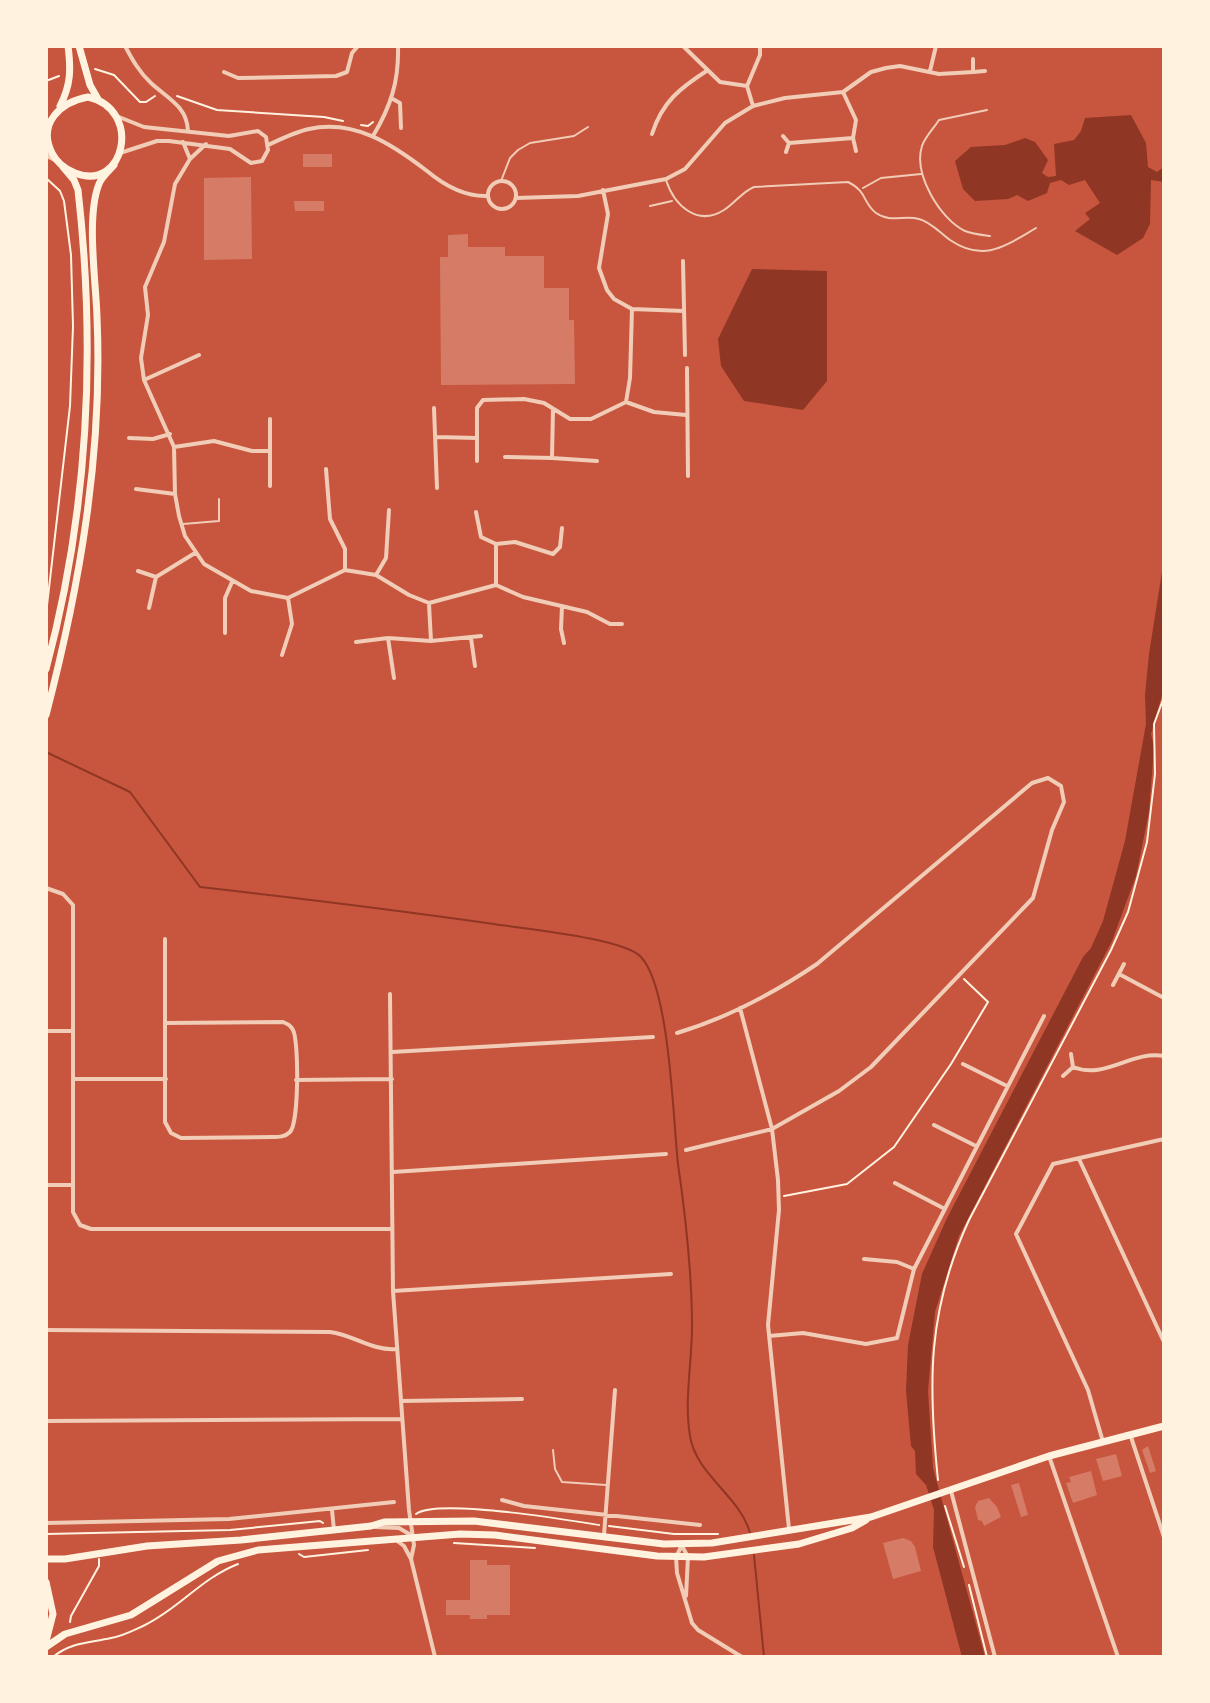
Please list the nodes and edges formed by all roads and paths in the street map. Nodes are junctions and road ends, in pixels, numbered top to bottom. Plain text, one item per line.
1 (68, 46) edge
2 (79, 46) edge
3 (125, 46) edge
4 (358, 46) edge
5 (398, 46) edge
6 (760, 46) edge
7 (936, 46) edge
8 (684, 47) edge
9 (973, 59) dead end
10 (95, 69) dead end
11 (708, 70) junction
12 (930, 71) junction
13 (985, 71) dead end
14 (224, 72) dead end
15 (973, 72) junction
16 (59, 76) dead end
17 (46, 81) edge
18 (747, 86) junction
19 (843, 92) junction
20 (155, 96) dead end
21 (176, 96) dead end
22 (391, 98) junction
23 (98, 99) junction
24 (753, 106) junction
25 (59, 108) junction
26 (987, 110) dead end
27 (117, 115) junction
28 (48, 122) edge
29 (381, 123) junction
30 (588, 127) dead end
31 (401, 128) dead end
32 (188, 131) junction
33 (652, 134) dead end
34 (373, 136) junction
35 (783, 136) dead end
36 (853, 138) junction
37 (183, 142) junction
38 (789, 143) junction
39 (206, 144) junction
40 (268, 145) junction
41 (856, 151) dead end
42 (786, 152) dead end
43 (120, 153) junction
44 (46, 155) edge
45 (190, 159) junction
46 (60, 164) junction
47 (114, 165) junction
48 (923, 174) junction
49 (46, 178) edge
50 (666, 179) junction
51 (501, 181) junction
52 (862, 189) junction
53 (603, 190) junction
54 (488, 196) junction
55 (516, 198) junction
56 (674, 200) junction
57 (650, 206) dead end
58 (1036, 228) dead end
59 (990, 236) dead end
60 (683, 261) dead end
61 (632, 309) junction
62 (684, 311) junction
63 (199, 355) dead end
64 (685, 355) dead end
65 (167, 359) dead end
66 (171, 368) junction
67 (687, 368) dead end
68 (144, 380) junction
69 (626, 402) junction
70 (434, 408) dead end
71 (553, 409) junction
72 (686, 415) junction
73 (270, 419) dead end
74 (170, 434) junction
75 (436, 437) junction
76 (129, 438) dead end
77 (477, 438) junction
78 (174, 447) junction
79 (268, 451) junction
80 (505, 457) dead end
81 (552, 458) junction
82 (477, 461) dead end
83 (597, 461) dead end
84 (326, 469) dead end
85 (688, 476) dead end
86 (270, 486) dead end
87 (437, 488) dead end
88 (136, 489) dead end
89 (175, 494) junction
90 (219, 499) dead end
91 (389, 510) dead end
92 (476, 512) dead end
93 (181, 524) junction
94 (562, 528) dead end
95 (496, 544) junction
96 (195, 553) junction
97 (345, 570) junction
98 (138, 571) dead end
99 (376, 575) junction
100 (156, 577) junction
101 (232, 582) junction
102 (496, 585) junction
103 (288, 598) junction
104 (429, 603) junction
105 (562, 606) junction
106 (149, 608) dead end
107 (46, 614) edge
108 (622, 624) dead end
109 (225, 633) dead end
110 (481, 636) dead end
111 (388, 638) junction
112 (471, 638) junction
113 (431, 641) junction
114 (356, 642) dead end
115 (564, 643) dead end
116 (282, 655) dead end
117 (475, 666) dead end
118 (46, 669) edge
119 (394, 678) dead end
120 (1164, 697) edge
121 (46, 715) edge
122 (46, 888) edge
123 (165, 939) dead end
124 (1124, 964) dead end
125 (1119, 974) junction
126 (960, 976) junction
127 (1113, 985) dead end
128 (390, 994) dead end
129 (1164, 998) edge
130 (740, 1008) junction
131 (1044, 1016) dead end
132 (165, 1023) junction
133 (46, 1031) edge
134 (73, 1031) junction
135 (677, 1033) dead end
136 (653, 1037) dead end
137 (391, 1052) junction
138 (1071, 1054) dead end
139 (1164, 1056) edge
140 (963, 1064) dead end
141 (1073, 1067) junction
142 (1063, 1076) dead end
143 (73, 1079) junction
144 (166, 1079) junction
145 (392, 1079) junction
146 (296, 1080) junction
147 (1007, 1086) junction
148 (934, 1125) dead end
149 (772, 1129) junction
150 (1164, 1139) edge
151 (976, 1146) junction
152 (686, 1150) dead end
153 (666, 1154) dead end
154 (1079, 1159) junction
155 (392, 1172) junction
156 (895, 1183) dead end
157 (46, 1185) edge
158 (72, 1185) junction
159 (779, 1197) junction
160 (943, 1208) junction
161 (391, 1229) junction
162 (864, 1259) dead end
163 (914, 1269) junction
164 (671, 1274) dead end
165 (393, 1291) junction
166 (46, 1330) edge
167 (769, 1336) junction
168 (1164, 1342) edge
169 (397, 1349) junction
170 (615, 1390) dead end
171 (522, 1399) dead end
172 (401, 1401) junction
173 (401, 1419) junction
174 (46, 1421) edge
175 (1164, 1426) edge
176 (1130, 1434) junction
177 (1103, 1442) junction
178 (553, 1450) dead end
179 (1049, 1456) junction
180 (938, 1480) dead end
181 (608, 1485) junction
182 (949, 1492) junction
183 (502, 1500) dead end
184 (394, 1502) dead end
185 (945, 1506) dead end
186 (422, 1509) dead end
187 (332, 1510) junction
188 (605, 1515) junction
189 (871, 1517) junction
190 (409, 1520) junction
191 (320, 1521) dead end
192 (46, 1523) edge
193 (601, 1525) dead end
194 (700, 1525) dead end
195 (371, 1526) junction
196 (607, 1526) dead end
197 (813, 1526) junction
198 (334, 1530) junction
199 (789, 1531) junction
200 (46, 1534) edge
201 (725, 1534) dead end
202 (763, 1535) junction
203 (413, 1537) junction
204 (604, 1537) junction
205 (1164, 1537) edge
206 (386, 1539) junction
207 (818, 1540) junction
208 (445, 1543) dead end
209 (682, 1545) junction
210 (375, 1549) dead end
211 (540, 1549) dead end
212 (773, 1549) junction
213 (297, 1554) dead end
214 (676, 1557) junction
215 (688, 1557) junction
216 (99, 1558) dead end
217 (46, 1559) edge
218 (411, 1559) junction
219 (241, 1563) dead end
220 (965, 1569) dead end
221 (46, 1582) edge
222 (969, 1584) dead end
223 (686, 1602) junction
224 (70, 1622) dead end
225 (46, 1644) edge
226 (53, 1657) edge
227 (435, 1657) edge
228 (742, 1657) edge
229 (987, 1657) edge
230 (995, 1657) edge
231 (1118, 1657) edge

1 - 25 main road
2 - 23 main road
3 - 32 street
4 - 14 street
5 - 22 street
6 - 18 street
7 - 12 street
8 - 11 street
9 - 15 street
10 - 20 path
11 - 18 street
11 - 33 street
12 - 15 street
12 - 19 street
13 - 15 street
16 - 17 path
18 - 24 street
19 - 24 street
19 - 36 street
21 - 29 path
22 - 29 street
22 - 31 street
23 - 25 main road
23 - 27 main road
24 - 50 street
25 - 28 main road
26 - 48 lane
27 - 32 street
27 - 43 main road
28 - 46 main road
29 - 34 street
30 - 51 lane
32 - 40 street
34 - 40 street
34 - 54 street
35 - 38 street
36 - 38 street
36 - 41 street
37 - 39 street
37 - 43 street
37 - 45 street
38 - 42 street
39 - 40 street
39 - 45 street
43 - 47 main road
44 - 46 street
45 - 68 street
46 - 47 main road
46 - 118 main road
47 - 121 main road
48 - 52 lane
48 - 59 lane
49 - 107 path
50 - 53 street
50 - 56 lane
51 - 54 street
51 - 55 street
52 - 56 lane
52 - 58 lane
53 - 55 street
53 - 61 street
54 - 55 street
56 - 57 lane
60 - 62 street
61 - 62 street
61 - 69 street
62 - 64 street
63 - 66 street
65 - 66 street
66 - 68 street
67 - 72 street
68 - 74 street
69 - 71 street
69 - 72 street
70 - 75 street
71 - 77 street
71 - 81 street
72 - 85 street
73 - 79 street
74 - 76 street
74 - 78 street
75 - 77 street
75 - 87 street
77 - 82 street
78 - 79 street
78 - 89 street
79 - 86 street
80 - 81 street
81 - 83 street
84 - 97 street
88 - 89 street
89 - 93 street
90 - 93 lane
91 - 99 street
92 - 95 street
93 - 96 street
94 - 95 street
95 - 102 street
96 - 100 street
96 - 101 street
97 - 99 street
97 - 103 street
98 - 100 street
99 - 104 street
100 - 106 street
101 - 103 street
101 - 109 street
102 - 104 street
102 - 105 street
103 - 116 street
104 - 113 street
105 - 108 street
105 - 115 street
110 - 112 street
111 - 113 street
111 - 114 street
111 - 119 street
112 - 113 street
112 - 117 street
120 - 180 path
122 - 134 street
123 - 132 street
124 - 125 street
125 - 127 street
125 - 129 street
126 - 130 street
126 - 149 street
126 - 159 path
128 - 137 street
130 - 135 street
130 - 149 street
131 - 147 street
132 - 144 street
132 - 146 street
133 - 134 street
134 - 143 street
136 - 137 street
137 - 145 street
138 - 141 street
139 - 141 street
140 - 147 street
141 - 142 street
143 - 144 street
143 - 158 street
144 - 146 street
145 - 146 street
145 - 155 street
147 - 151 street
148 - 151 street
149 - 152 street
149 - 159 street
150 - 154 street
151 - 160 street
153 - 155 street
154 - 168 street
154 - 177 street
155 - 161 street
156 - 160 street
157 - 158 street
158 - 161 street
159 - 167 street
160 - 163 street
161 - 165 street
162 - 163 street
163 - 167 street
164 - 165 street
165 - 169 street
166 - 169 street
167 - 199 street
169 - 172 street
170 - 181 street
171 - 172 street
172 - 173 street
173 - 174 street
173 - 190 street
175 - 176 main road
176 - 177 main road
176 - 205 street
177 - 179 main road
178 - 181 lane
179 - 182 main road
179 - 231 street
181 - 188 street
182 - 189 main road
182 - 230 street
183 - 188 street
184 - 187 street
185 - 220 path
186 - 193 path
187 - 192 street
187 - 198 street
188 - 194 street
188 - 204 street
189 - 197 main road
189 - 207 main road
190 - 195 main road
190 - 203 street
190 - 204 main road
191 - 200 path
195 - 198 main road
195 - 203 street
196 - 201 path
197 - 199 main road
197 - 207 main road
198 - 217 main road
199 - 202 main road
202 - 209 main road
202 - 212 main road
203 - 206 main road
203 - 214 main road
203 - 218 street
204 - 209 main road
206 - 218 street
206 - 225 main road
207 - 212 main road
208 - 211 path
209 - 214 street
209 - 215 street
210 - 213 path
212 - 215 main road
214 - 215 main road
214 - 223 street
215 - 223 street
216 - 224 path
218 - 227 street
219 - 226 path
221 - 225 main road
222 - 229 path
223 - 228 street

